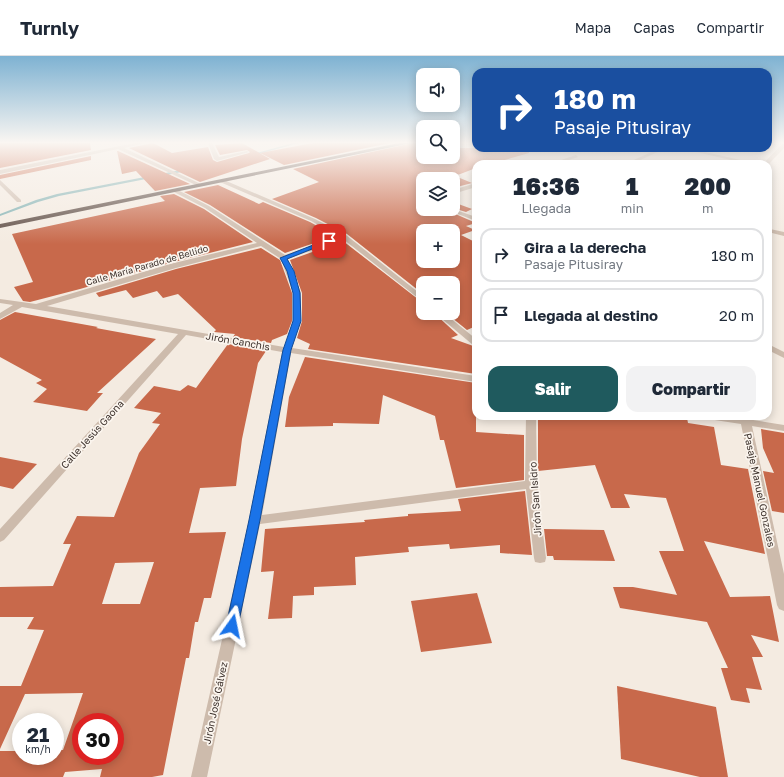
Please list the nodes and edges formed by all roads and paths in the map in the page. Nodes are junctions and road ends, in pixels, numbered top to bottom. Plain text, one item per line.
1 (182, 177) edge
2 (243, 177) edge
3 (222, 181) junction
4 (0, 182) edge
5 (200, 185) junction
6 (472, 186) edge
7 (460, 190) edge
8 (176, 191) junction
9 (20, 201) dead end
10 (460, 213) edge
11 (472, 218) edge
12 (2, 225) edge
13 (772, 231) edge
14 (784, 234) edge
15 (344, 236) junction
16 (261, 244) junction
17 (284, 258) junction
18 (416, 294) edge
19 (0, 302) edge
20 (19, 305) junction
21 (39, 306) junction
22 (0, 317) edge
23 (448, 320) edge
24 (184, 332) junction
25 (472, 340) edge
26 (772, 349) edge
27 (287, 350) junction
28 (784, 355) edge
29 (472, 378) edge
30 (532, 420) edge
31 (733, 420) edge
32 (746, 422) junction
33 (784, 428) edge
34 (531, 484) junction
35 (255, 520) junction
36 (0, 537) edge
37 (540, 558) dead end
38 (784, 605) edge
39 (199, 777) edge

1 - 5 street
2 - 3 highway
3 - 5 highway
3 - 15 street
4 - 9 street
5 - 8 highway
6 - 7 street
8 - 12 highway
8 - 16 street
10 - 11 street
13 - 14 street
15 - 17 street
15 - 18 street
16 - 17 street
16 - 21 street, Calle María Parado de Bellido
17 - 27 street, Jirón José Gálvez
19 - 20 street, Jirón Canchis
20 - 21 street, Jirón Canchis
20 - 22 street
21 - 24 street, Jirón Canchis
23 - 25 street
24 - 27 street, Jirón Canchis
24 - 36 street, Calle Jesús Gaona
26 - 28 street
27 - 29 street, Jirón Canchis
27 - 35 street, Jirón José Gálvez
30 - 34 street, Jirón San Isidro
31 - 32 street
32 - 33 street
32 - 38 street, Pasaje Manuel Gonzales
34 - 35 street
34 - 37 street, Jirón San Isidro
35 - 39 street, Jirón José Gálvez

